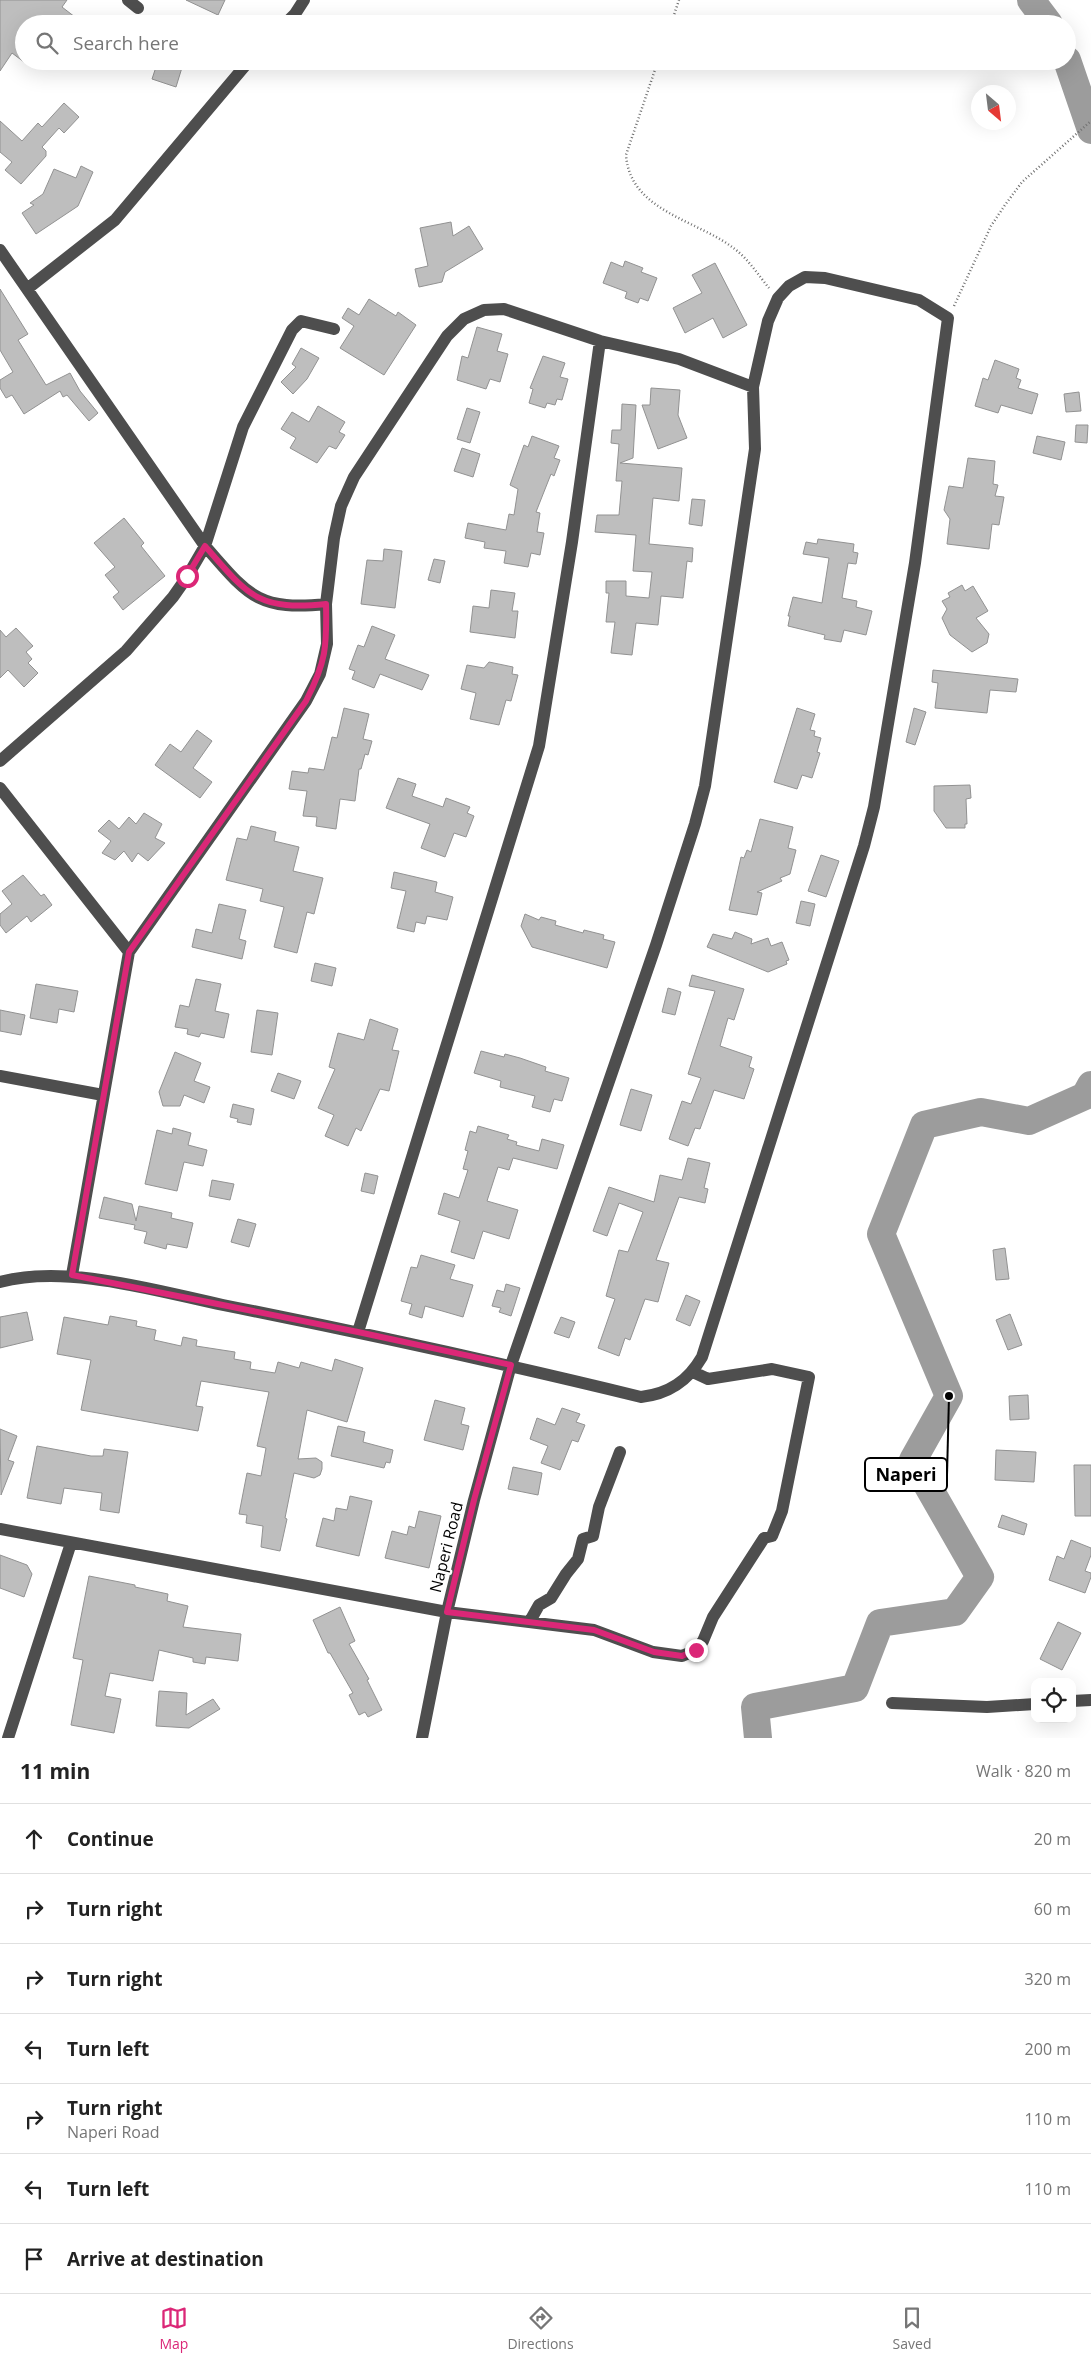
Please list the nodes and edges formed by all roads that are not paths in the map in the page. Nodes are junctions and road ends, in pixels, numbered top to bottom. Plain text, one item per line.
1 (128, 0) edge
2 (304, 0) edge
3 (138, 8) dead end
4 (294, 15) edge
5 (241, 70) edge
6 (0, 250) edge
7 (27, 289) junction
8 (334, 329) dead end
9 (600, 341) junction
10 (753, 387) junction
11 (205, 546) junction
12 (326, 604) junction
13 (0, 761) edge
14 (0, 788) edge
15 (129, 952) junction
16 (0, 1076) edge
17 (103, 1095) junction
18 (72, 1275) junction
19 (0, 1282) edge
20 (358, 1332) junction
21 (511, 1365) junction
22 (693, 1372) junction
23 (620, 1452) dead end
24 (0, 1529) edge
25 (71, 1543) junction
26 (447, 1612) junction
27 (530, 1622) junction
28 (1091, 1700) edge
29 (1076, 1701) edge
30 (892, 1703) dead end
31 (1031, 1704) edge
32 (8, 1738) edge
33 (422, 1738) edge

1 - 3 street
2 - 4 street
5 - 7 street
6 - 7 street
7 - 11 street
8 - 11 street
9 - 10 street
9 - 12 street
9 - 20 street
10 - 21 street, Naperi Road
10 - 22 street, Naperi Road
11 - 12 street
11 - 13 street
12 - 15 street
14 - 15 street
15 - 17 street
16 - 17 street
17 - 18 street
18 - 19 street
18 - 20 street
20 - 21 street
21 - 22 street
21 - 26 street, Naperi Road
22 - 27 street
23 - 27 street
24 - 25 street
25 - 26 street
25 - 32 street
26 - 27 street
26 - 33 street, Naperi Road
28 - 29 street
30 - 31 street

